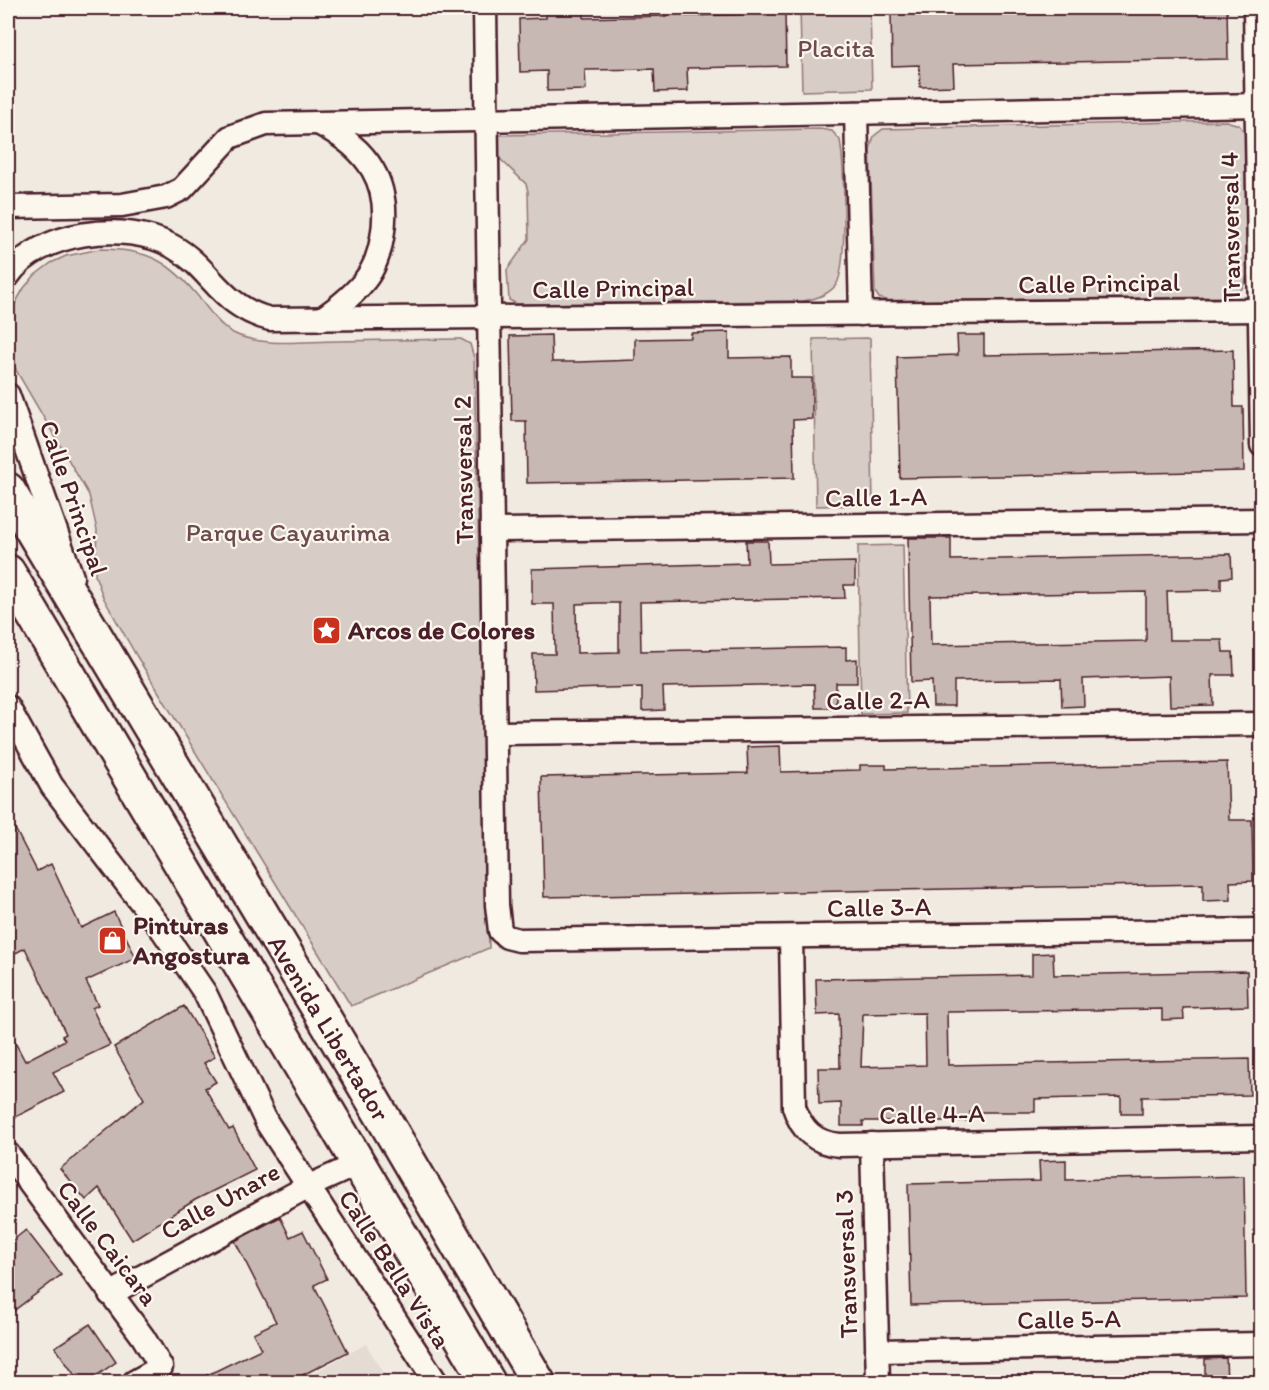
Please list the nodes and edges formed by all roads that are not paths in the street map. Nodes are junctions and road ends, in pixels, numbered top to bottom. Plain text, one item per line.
1 (485, 8) edge
2 (1256, 8) edge
3 (1259, 105) edge
4 (856, 113) junction
5 (486, 119) junction
6 (319, 123) junction
7 (8, 207) edge
8 (8, 276) edge
9 (1261, 310) edge
10 (861, 314) junction
11 (489, 318) junction
12 (321, 320) junction
13 (8, 395) edge
14 (1262, 445) edge
15 (8, 490) edge
16 (1262, 520) edge
17 (492, 530) junction
18 (8, 572) edge
19 (86, 621) junction
20 (8, 707) edge
21 (1262, 724) edge
22 (495, 734) junction
23 (1262, 930) edge
24 (500, 931) joint
25 (791, 937) junction
26 (1262, 1137) edge
27 (872, 1144) junction
28 (399, 1145) junction
29 (8, 1154) edge
30 (360, 1163) junction
31 (307, 1187) junction
32 (110, 1294) junction
33 (1262, 1344) edge
34 (877, 1351) junction
35 (134, 1383) edge
36 (436, 1383) edge
37 (488, 1383) edge
38 (538, 1383) edge
39 (878, 1383) edge

1 - 5 street, Transversal 2
2 - 3 street, Transversal 4
3 - 4 street
3 - 9 street, Transversal 4
4 - 5 street
4 - 10 street
5 - 6 street
5 - 11 street, Transversal 2
6 - 7 street
6 - 12 street
8 - 12 street, Calle Principal
9 - 10 street, Calle Principal
9 - 14 street, Transversal 4
10 - 11 street, Calle Principal
11 - 12 street, Calle Principal
11 - 17 street, Transversal 2
13 - 19 street, Calle Principal
15 - 19 main road, Avenida Libertador
16 - 17 street, Calle 1-A
17 - 22 street, Transversal 2
18 - 30 main road, Avenida Libertador
19 - 28 main road, Avenida Libertador
20 - 31 street
21 - 22 street, Calle 2-A
22 - 24 street, Transversal 2
23 - 25 street, Calle 3-A
24 - 25 street, Calle 3-A
25 - 27 street, Calle 4-A
26 - 27 street, Calle 4-A
27 - 34 street, Transversal 3
28 - 30 main road
28 - 38 main road, Avenida Libertador
29 - 32 street, Calle Caicara
30 - 31 street, Calle Unare
30 - 37 main road, Avenida Libertador
31 - 32 street, Calle Unare
31 - 36 street, Calle Bella Vista
32 - 35 street, Calle Caicara
33 - 34 street, Calle 5-A
34 - 39 street, Transversal 3

